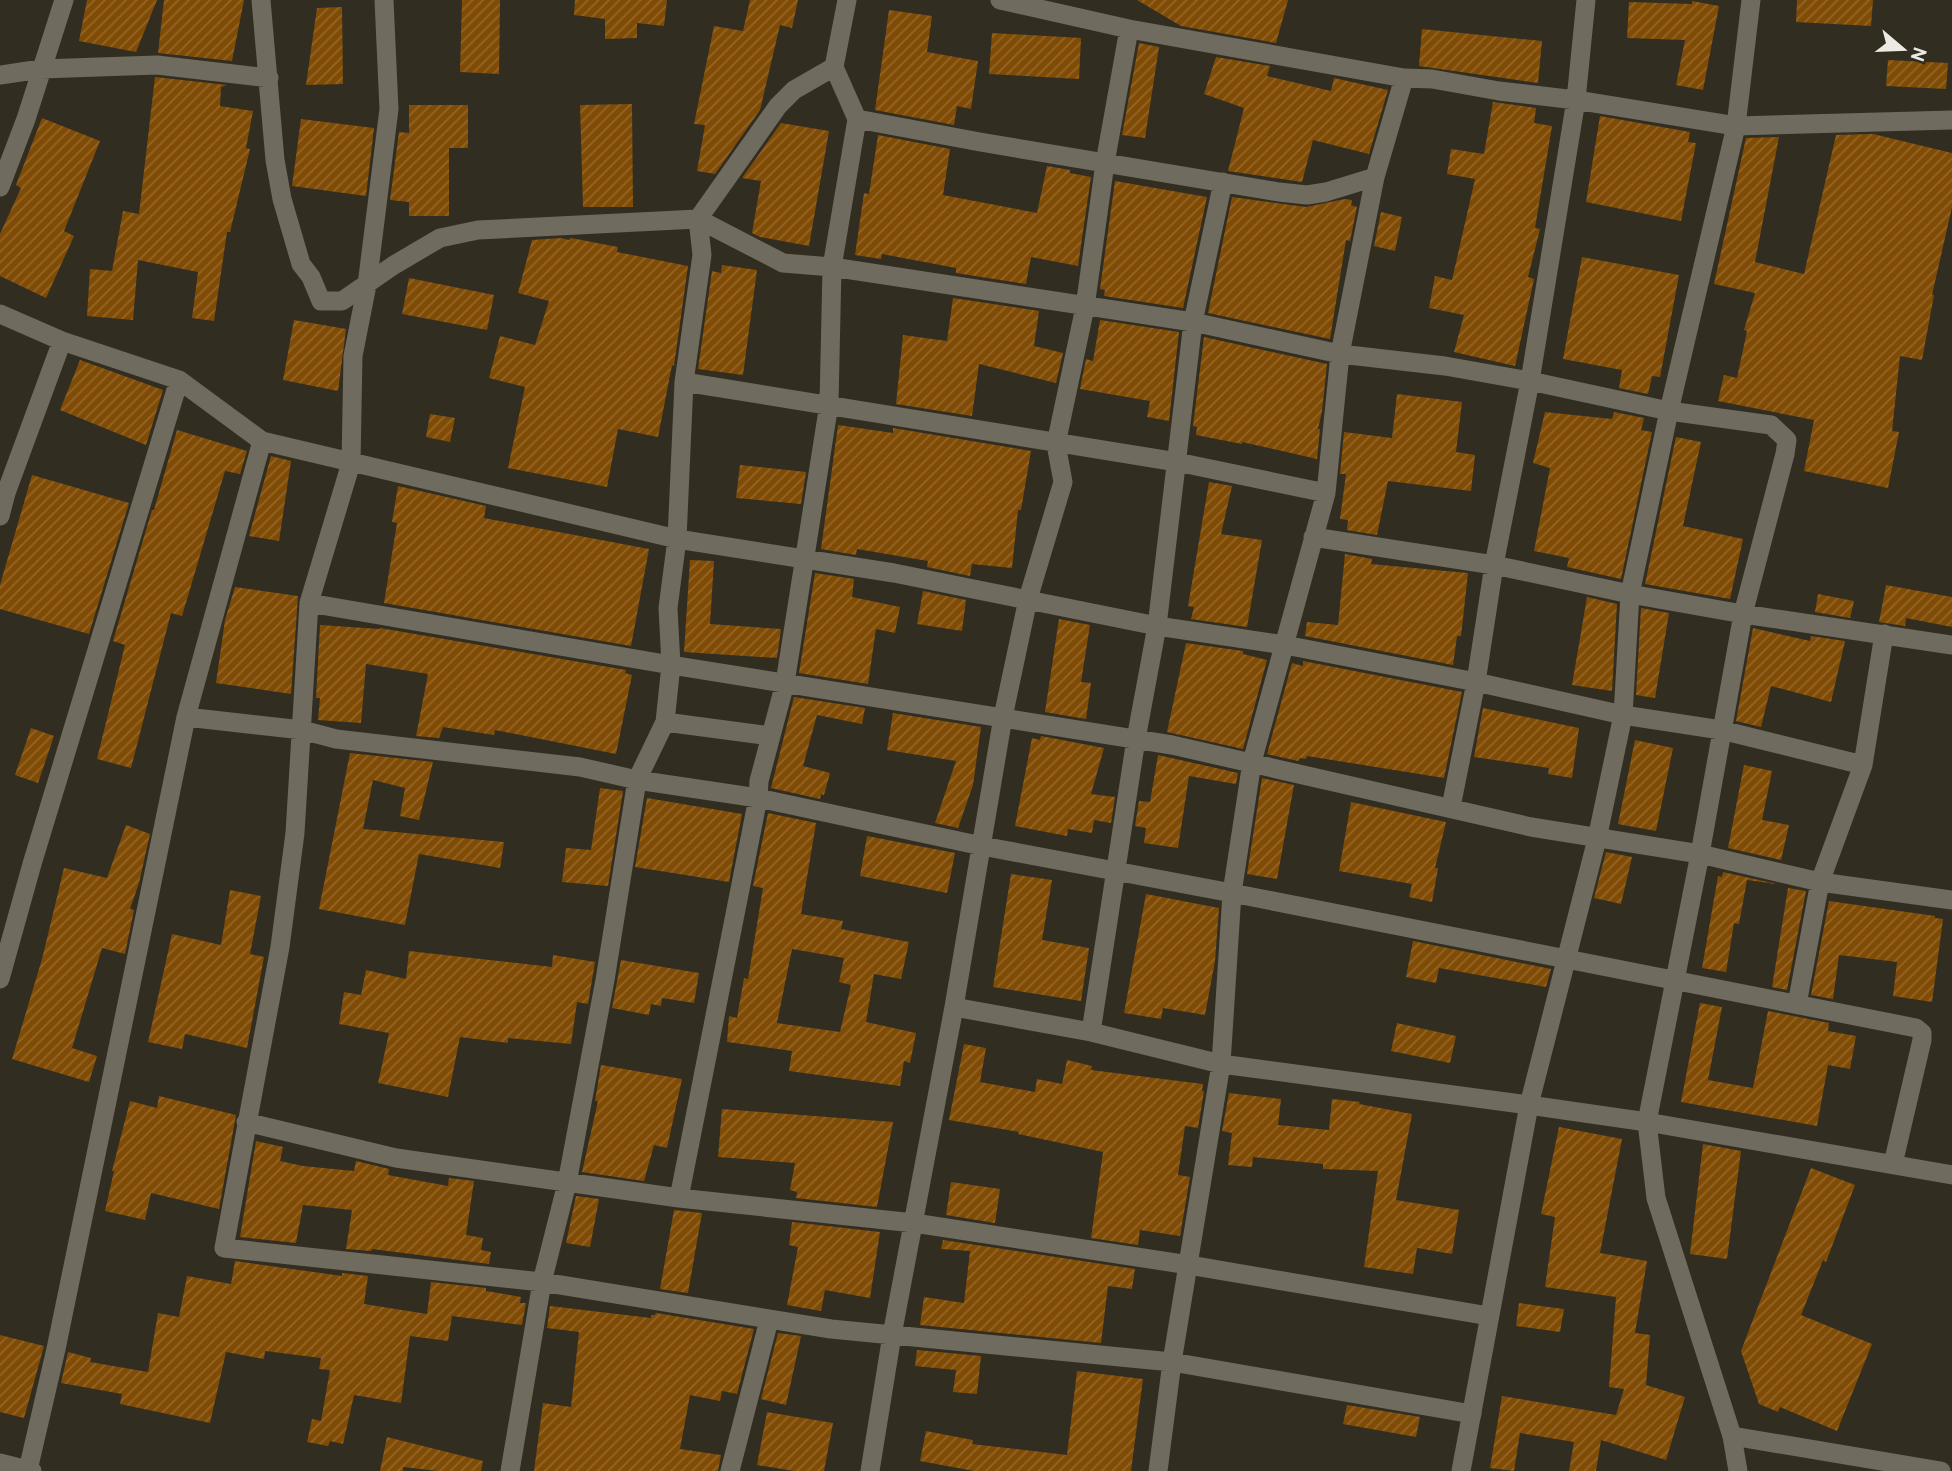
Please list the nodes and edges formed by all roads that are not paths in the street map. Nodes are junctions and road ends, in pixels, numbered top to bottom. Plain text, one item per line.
1 (64, 0) edge
2 (261, 0) edge
3 (384, 0) edge
4 (847, 0) edge
5 (1000, 0) edge
6 (1586, 0) edge
7 (1751, 0) edge
8 (1129, 29) junction
9 (834, 67) junction
10 (41, 69) junction
11 (0, 75) edge
12 (269, 78) junction
13 (1404, 78) junction
14 (1576, 100) junction
15 (857, 118) junction
16 (1952, 120) edge
17 (1736, 126) junction
18 (1105, 163) junction
19 (1374, 177) junction
20 (1223, 182) junction
21 (0, 187) edge
22 (698, 219) junction
23 (832, 267) junction
24 (367, 285) junction
25 (1085, 307) junction
26 (0, 314) edge
27 (1193, 322) junction
28 (62, 341) junction
29 (1340, 354) junction
30 (179, 380) junction
31 (1531, 381) junction
32 (684, 382) junction
33 (829, 404) junction
34 (1669, 411) junction
35 (262, 441) junction
36 (1056, 444) junction
37 (1177, 462) junction
38 (351, 463) junction
39 (1326, 493) junction
40 (0, 516) edge
41 (1313, 537) junction
42 (677, 539) junction
43 (803, 558) junction
44 (1494, 565) junction
45 (1630, 594) junction
46 (1028, 599) junction
47 (309, 603) junction
48 (1743, 614) junction
49 (1157, 626) junction
50 (1884, 634) junction
51 (1285, 645) junction
52 (1952, 645) edge
53 (671, 665) junction
54 (1476, 682) junction
55 (785, 683) junction
56 (1623, 715) junction
57 (186, 717) junction
58 (1003, 717) junction
59 (665, 722) junction
60 (302, 730) junction
61 (1721, 730) junction
62 (771, 736) junction
63 (1136, 739) junction
64 (1252, 762) junction
65 (1863, 765) junction
66 (637, 780) junction
67 (758, 798) junction
68 (1451, 807) junction
69 (1597, 839) junction
70 (982, 846) junction
71 (1700, 854) junction
72 (1116, 871) junction
73 (1820, 882) junction
74 (1231, 892) junction
75 (1952, 900) edge
76 (1567, 959) junction
77 (0, 979) edge
78 (1674, 982) junction
79 (1797, 1004) junction
80 (954, 1007) junction
81 (1091, 1032) junction
82 (1221, 1064) junction
83 (1529, 1105) junction
84 (246, 1122) junction
85 (1647, 1122) junction
86 (1894, 1164) junction
87 (1952, 1175) edge
88 (567, 1183) junction
89 (679, 1198) junction
90 (914, 1223) junction
91 (1189, 1265) junction
92 (542, 1282) junction
93 (1489, 1316) junction
94 (769, 1320) junction
95 (892, 1335) junction
96 (1172, 1362) junction
97 (1472, 1414) junction
98 (1732, 1436) junction
99 (0, 1463) edge
100 (30, 1471) edge
101 (510, 1471) edge
102 (730, 1471) edge
103 (870, 1471) edge
104 (1158, 1471) edge
105 (1461, 1471) edge
106 (1738, 1471) edge
107 (1941, 1471) edge

1 - 10 street
2 - 12 street
3 - 24 street
4 - 9 street
5 - 8 street
6 - 14 street
7 - 17 street
8 - 13 street
8 - 18 street
9 - 15 street
9 - 22 street
10 - 11 street
10 - 12 street
10 - 21 street
12 - 24 street
13 - 14 street
13 - 19 street
14 - 17 street
14 - 31 street
15 - 18 street
15 - 23 street
16 - 17 street
17 - 34 street
18 - 20 street
18 - 25 street
19 - 20 street
19 - 29 street
20 - 27 street
22 - 23 street
22 - 24 street
22 - 32 street
23 - 25 street
23 - 33 street
24 - 38 street
25 - 27 street
25 - 36 street
26 - 28 street
27 - 29 street
27 - 37 street
28 - 30 street
28 - 40 street
29 - 31 street
29 - 39 street
30 - 35 street
30 - 77 street
31 - 34 street
31 - 44 street
32 - 33 street
32 - 42 street
33 - 36 street
33 - 43 street
34 - 45 street
34 - 48 street
35 - 38 street
35 - 57 street
36 - 37 street
36 - 46 street
37 - 39 street
37 - 49 street
38 - 42 street
38 - 47 street
39 - 41 street
41 - 44 street
41 - 51 street
42 - 43 street
42 - 53 street
43 - 46 street
43 - 55 street
44 - 45 street
44 - 54 street
45 - 48 street
45 - 56 street
46 - 49 street
46 - 58 street
47 - 53 street
47 - 60 street
48 - 50 street
48 - 61 street
49 - 51 street
49 - 63 street
50 - 52 street
50 - 65 street
51 - 54 street
51 - 64 street
53 - 55 street
53 - 59 street
54 - 56 street
54 - 68 street
55 - 58 street
55 - 62 street
56 - 61 street
56 - 69 street
57 - 60 street
57 - 100 street
58 - 63 street
58 - 70 street
59 - 62 street
59 - 66 street
60 - 66 street
60 - 84 street
61 - 65 street
61 - 71 street
62 - 67 street
63 - 64 street
63 - 72 street
64 - 68 street
64 - 74 street
65 - 73 street
66 - 67 street
66 - 88 street
67 - 70 street
67 - 89 street
68 - 69 street
69 - 71 street
69 - 76 street
70 - 72 street
70 - 80 street
71 - 73 street
71 - 78 street
72 - 74 street
72 - 81 street
73 - 75 street
73 - 79 street
74 - 76 street
74 - 82 street
76 - 78 street
76 - 83 street
78 - 79 street
78 - 85 street
79 - 86 street
80 - 81 street
80 - 90 street
81 - 82 street
82 - 83 street
82 - 91 street
83 - 85 street
83 - 93 street
84 - 88 street
84 - 92 street
85 - 86 street
85 - 98 street
86 - 87 street
88 - 89 street
88 - 92 street
89 - 90 street
90 - 91 street
90 - 95 street
91 - 93 street
91 - 96 street
92 - 94 street
92 - 101 street
93 - 97 street
94 - 95 street
94 - 102 street
95 - 96 street
95 - 103 street
96 - 97 street
96 - 104 street
97 - 105 street
98 - 106 street
98 - 107 street
99 - 100 street

